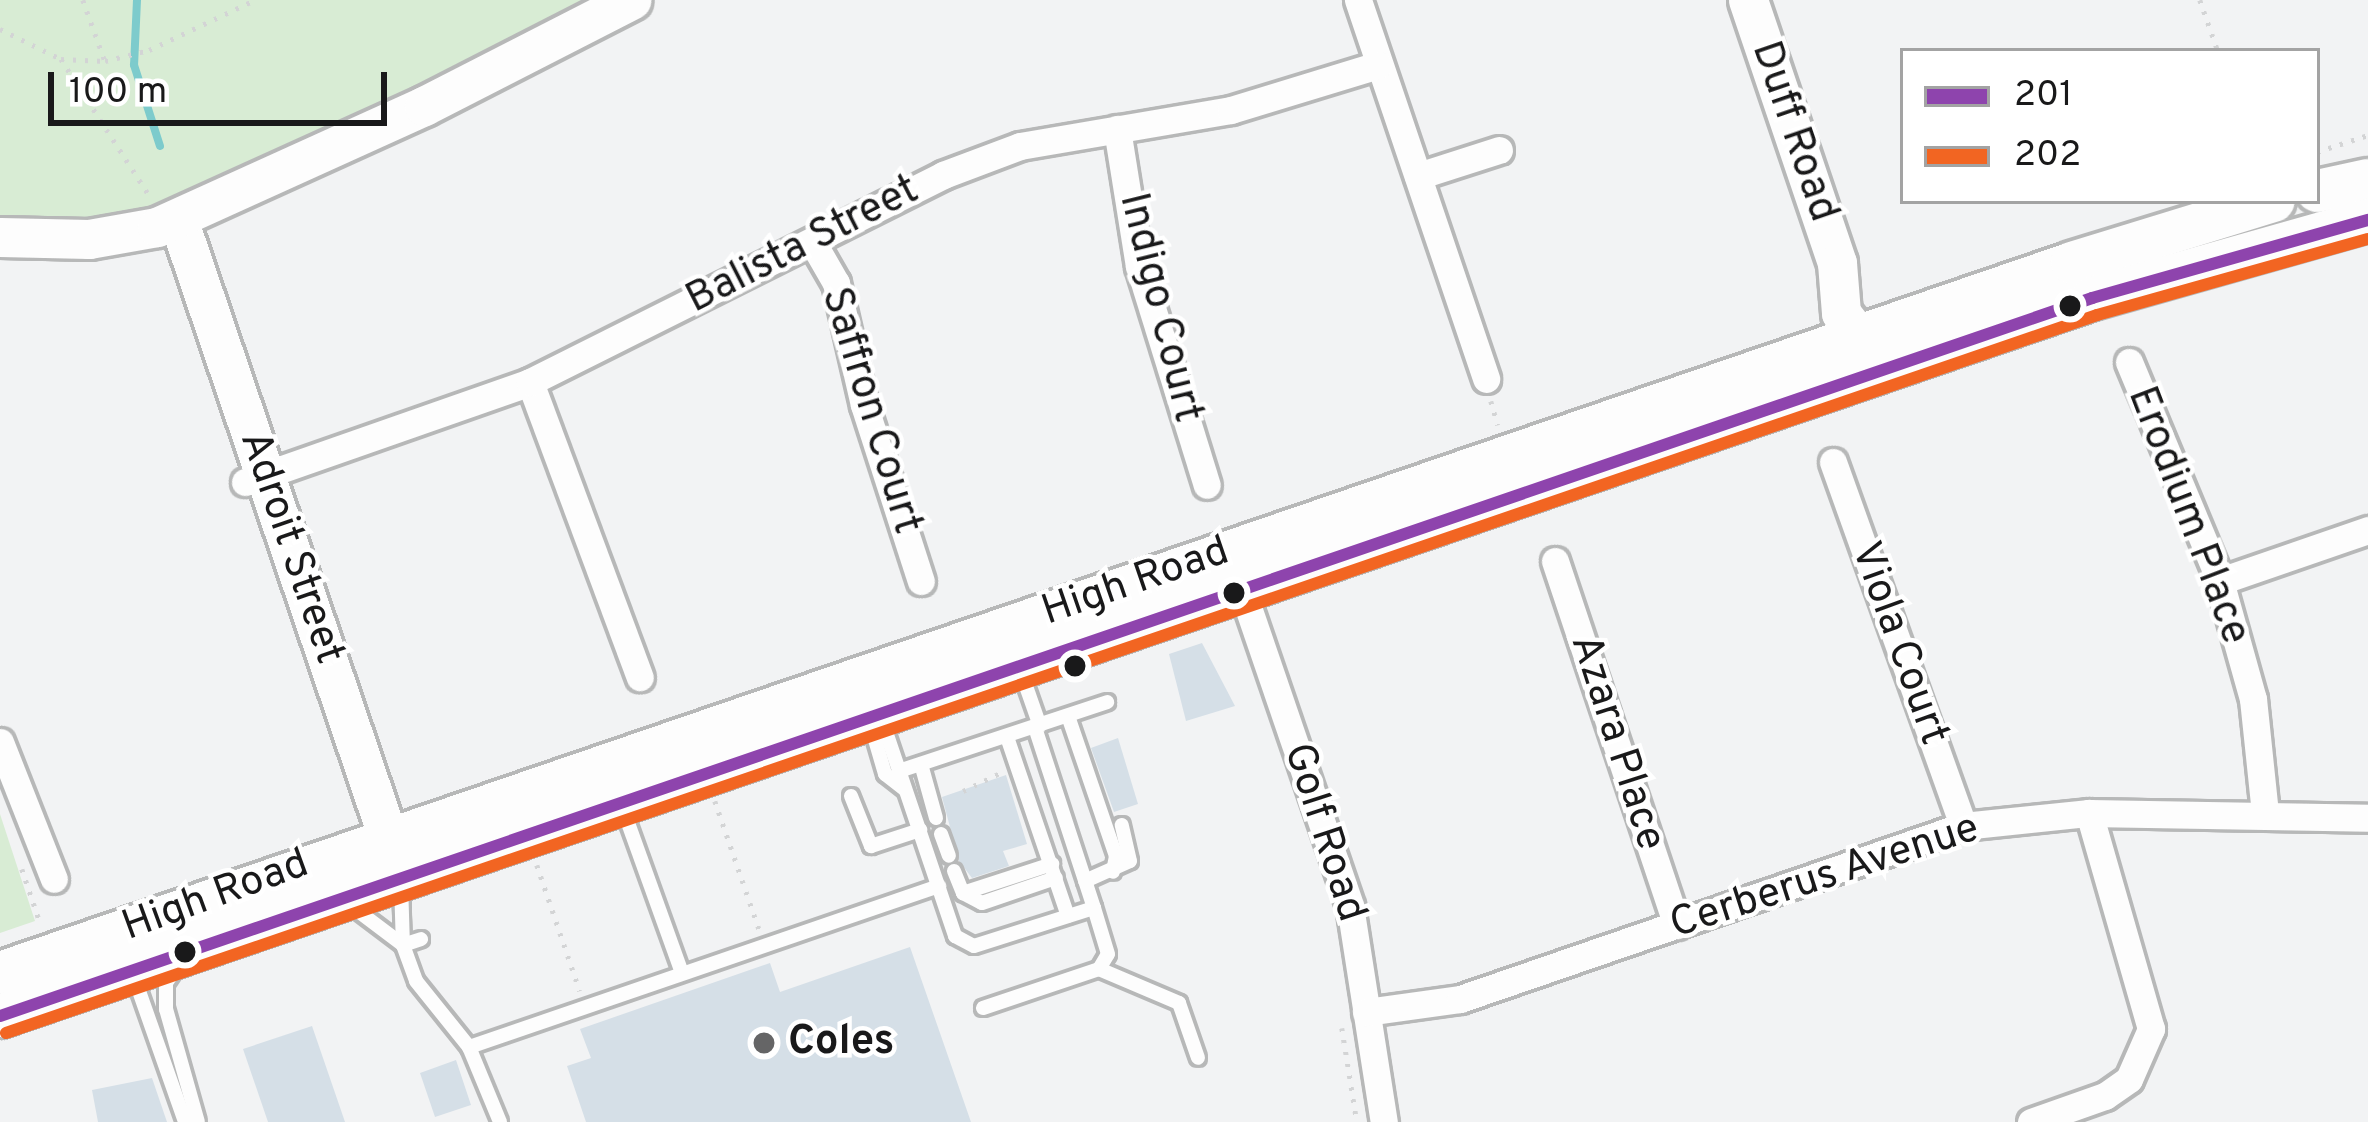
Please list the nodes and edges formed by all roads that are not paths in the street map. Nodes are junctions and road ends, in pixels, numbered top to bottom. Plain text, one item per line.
1 (631, 0) edge
2 (1358, 0) edge
3 (1748, 0) edge
4 (1378, 64) junction
5 (1118, 129) junction
6 (1499, 150) dead end
7 (1418, 176) junction
8 (2368, 180) edge
9 (2320, 190) edge
10 (2265, 204) edge
11 (163, 217) junction
12 (2368, 220) edge
13 (0, 237) edge
14 (813, 243) junction
15 (1860, 337) junction
16 (1948, 348) junction
17 (2129, 362) dead end
18 (1486, 379) dead end
19 (530, 382) junction
20 (1808, 396) junction
21 (1833, 462) dead end
22 (255, 478) junction
23 (1207, 485) dead end
24 (2368, 530) edge
25 (1555, 561) dead end
26 (1235, 571) junction
27 (921, 581) dead end
28 (2220, 581) junction
29 (922, 654) junction
30 (1018, 664) junction
31 (640, 677) dead end
32 (1107, 702) dead end
33 (875, 713) junction
34 (740, 716) junction
35 (1068, 716) junction
36 (1037, 727) junction
37 (1007, 737) junction
38 (0, 742) edge
39 (921, 764) junction
40 (905, 769) junction
41 (904, 789) junction
42 (851, 796) dead end
43 (620, 800) junction
44 (2089, 813) junction
45 (2265, 813) junction
46 (2368, 818) edge
47 (918, 824) junction
48 (1122, 825) dead end
49 (1963, 826) junction
50 (941, 834) dead end
51 (379, 839) junction
52 (1054, 871) junction
53 (1113, 872) junction
54 (54, 879) dead end
55 (392, 881) junction
56 (1084, 881) junction
57 (939, 886) junction
58 (332, 902) junction
59 (1094, 908) junction
60 (157, 916) junction
61 (1068, 916) junction
62 (1676, 926) junction
63 (421, 939) dead end
64 (404, 945) junction
65 (188, 951) junction
66 (1099, 969) junction
67 (132, 970) junction
68 (0, 973) edge
69 (682, 973) junction
70 (983, 1008) dead end
71 (0, 1016) edge
72 (1354, 1018) junction
73 (470, 1047) junction
74 (1198, 1058) dead end
75 (185, 1122) edge
76 (197, 1122) edge
77 (500, 1122) edge
78 (1384, 1122) edge
79 (2031, 1122) edge

1 - 11 street
2 - 4 street
3 - 15 street, Duff Road
4 - 5 street, Balista Street
4 - 7 street
5 - 14 street, Balista Street
5 - 23 street, Indigo Court
6 - 7 street
7 - 18 street
8 - 9 main road
10 - 15 main road, High Road
11 - 13 street
11 - 22 street, Adroit Street
12 - 16 main road, High Road
14 - 19 street, Balista Street
14 - 27 street, Saffron Court
15 - 16 street
15 - 20 street
15 - 26 main road, High Road
16 - 20 main road, High Road
17 - 28 street, Erodium Place
19 - 22 street, Balista Street
19 - 31 street
20 - 26 main road, High Road
21 - 49 street, Viola Court
22 - 51 street, Adroit Street
24 - 28 street
25 - 62 street, Azara Place
26 - 29 main road, High Road
26 - 30 main road, High Road
26 - 72 street, Golf Road
28 - 45 street, Erodium Place
29 - 33 lane
29 - 34 main road, High Road
30 - 33 main road, High Road
30 - 36 lane
32 - 35 lane
33 - 34 lane
33 - 40 lane
33 - 41 lane
33 - 43 main road, High Road
34 - 51 main road, High Road
35 - 36 lane
35 - 53 lane
36 - 37 lane
36 - 56 lane
37 - 39 lane
37 - 52 lane
38 - 54 street
39 - 40 lane
39 - 47 lane
40 - 41 lane
41 - 47 lane
42 - 47 lane
43 - 55 main road, High Road
43 - 69 lane
44 - 45 street, Cerberus Avenue
44 - 49 street, Cerberus Avenue
44 - 79 street
45 - 46 street, Cerberus Avenue
47 - 57 lane
48 - 53 lane
49 - 62 street, Cerberus Avenue
50 - 52 lane
51 - 55 street, Adroit Street
51 - 60 main road, High Road
52 - 61 lane
53 - 56 lane
55 - 58 main road, High Road
55 - 64 lane
56 - 59 lane
57 - 61 lane
57 - 69 lane
58 - 64 lane
58 - 65 main road, High Road
59 - 61 lane
59 - 66 lane
60 - 67 lane
60 - 68 main road, High Road
62 - 72 street, Cerberus Avenue
63 - 64 lane
64 - 73 lane
65 - 67 main road, High Road
65 - 76 lane
66 - 70 lane
66 - 74 lane
67 - 71 main road, High Road
67 - 75 lane
69 - 73 lane
72 - 78 street, Golf Road
73 - 77 lane

